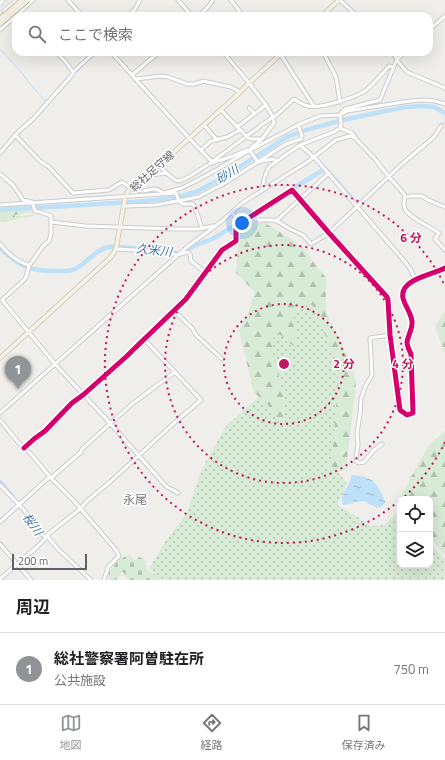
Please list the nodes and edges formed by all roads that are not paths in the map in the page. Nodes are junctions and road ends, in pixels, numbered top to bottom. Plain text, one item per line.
1 (3, 0) edge
2 (22, 0) edge
3 (28, 0) edge
4 (33, 0) edge
5 (68, 0) edge
6 (140, 0) edge
7 (178, 0) edge
8 (213, 0) edge
9 (231, 0) edge
10 (340, 0) edge
11 (14, 2) edge
12 (0, 4) edge
13 (4, 11) dead end
14 (20, 11) joint
15 (14, 12) edge
16 (78, 12) edge
17 (132, 12) edge
18 (188, 12) edge
19 (203, 12) edge
20 (240, 12) edge
21 (326, 12) edge
22 (353, 12) edge
23 (12, 14) edge
24 (445, 16) edge
25 (0, 19) edge
26 (12, 19) edge
27 (0, 24) edge
28 (433, 26) edge
29 (0, 30) edge
30 (60, 56) edge
31 (91, 56) edge
32 (115, 56) edge
33 (154, 56) edge
34 (226, 56) edge
35 (278, 56) edge
36 (283, 56) edge
37 (325, 56) edge
38 (395, 56) edge
39 (400, 56) edge
40 (397, 59) junction
41 (393, 67) junction
42 (73, 72) junction
43 (132, 75) junction
44 (136, 79) junction
45 (249, 83) junction
46 (445, 88) edge
47 (240, 92) junction
48 (340, 102) junction
49 (445, 104) edge
50 (266, 105) junction
51 (314, 106) junction
52 (249, 108) dead end
53 (221, 110) junction
54 (254, 113) junction
55 (340, 116) junction
56 (273, 117) junction
57 (204, 125) junction
58 (298, 125) junction
59 (441, 126) dead end
60 (237, 127) junction
61 (340, 128) junction
62 (240, 130) junction
63 (16, 136) junction
64 (247, 137) junction
65 (189, 138) junction
66 (355, 138) junction
67 (301, 139) junction
68 (217, 140) junction
69 (261, 140) junction
70 (298, 146) junction
71 (202, 150) junction
72 (250, 151) junction
73 (0, 152) edge
74 (314, 157) junction
75 (277, 161) junction
76 (212, 162) junction
77 (258, 162) junction
78 (159, 165) junction
79 (166, 173) junction
80 (329, 173) junction
81 (0, 174) edge
82 (148, 174) junction
83 (389, 177) junction
84 (128, 186) dead end
85 (180, 188) junction
86 (133, 189) dead end
87 (262, 190) junction
88 (164, 193) junction
89 (176, 193) junction
90 (126, 197) junction
91 (405, 197) junction
92 (300, 199) junction
93 (179, 201) junction
94 (33, 204) junction
95 (0, 205) edge
96 (124, 206) junction
97 (358, 206) junction
98 (445, 207) edge
99 (232, 212) junction
100 (250, 217) junction
101 (276, 221) junction
102 (52, 222) junction
103 (239, 224) junction
104 (215, 226) junction
105 (120, 227) junction
106 (201, 229) junction
107 (329, 233) junction
108 (201, 236) junction
109 (0, 244) edge
110 (116, 248) junction
111 (445, 250) edge
112 (179, 253) junction
113 (29, 265) junction
114 (445, 268) edge
115 (206, 273) junction
116 (415, 280) junction
117 (174, 311) junction
118 (28, 332) junction
119 (390, 336) junction
120 (144, 339) junction
121 (0, 358) edge
122 (222, 359) dead end
123 (55, 364) junction
124 (175, 372) junction
125 (83, 395) junction
126 (0, 413) edge
127 (0, 420) edge
128 (110, 424) junction
129 (382, 444) dead end
130 (24, 448) junction
131 (138, 455) junction
132 (50, 478) junction
133 (0, 485) edge
134 (178, 493) dead end
135 (20, 505) junction
136 (80, 509) junction
137 (0, 522) edge
138 (46, 537) junction
139 (0, 544) edge
140 (17, 563) junction
141 (0, 579) edge
142 (31, 580) edge
143 (91, 580) edge
144 (104, 580) edge

1 - 12 street
2 - 25 highway, bridge
3 - 15 highway, bridge
4 - 14 street
5 - 16 street
6 - 17 street
7 - 18 street
8 - 19 street
9 - 20 street
10 - 21 main road
10 - 22 street
11 - 13 street
11 - 14 street
23 - 27 highway, bridge
24 - 28 street
26 - 29 street
30 - 42 street
31 - 42 street
32 - 43 street
33 - 43 street
34 - 45 street
35 - 45 main road, 総社足守線
36 - 51 street
37 - 48 street
38 - 40 street
39 - 40 street
40 - 41 street
40 - 46 street
41 - 48 street
41 - 55 street
42 - 63 street
43 - 44 street
44 - 47 street
44 - 65 street
45 - 47 main road, 総社足守線
45 - 50 street
47 - 53 main road, 総社足守線
48 - 51 street
49 - 55 street
50 - 54 street
50 - 56 street
51 - 56 street
52 - 54 street
53 - 57 main road, 総社足守線
53 - 60 street
54 - 60 street
55 - 58 street
55 - 61 street
56 - 64 street
56 - 69 street
57 - 65 main road, 総社足守線
57 - 68 street
58 - 67 street
58 - 72 street
59 - 83 street
60 - 62 street
61 - 66 street
61 - 70 street
62 - 64 street
62 - 68 street
63 - 73 street
63 - 84 street
64 - 69 street
64 - 76 street
65 - 71 street
65 - 78 main road, 総社足守線
66 - 74 street
66 - 83 street
67 - 70 street
67 - 77 street
68 - 71 street
69 - 72 street
70 - 74 street
70 - 75 street
71 - 76 street
72 - 76 street
72 - 77 street
72 - 85 street
74 - 80 street
74 - 87 street
75 - 77 street
75 - 87 street
76 - 79 street
77 - 93 street
78 - 79 street
78 - 82 main road, 総社足守線
79 - 82 street
80 - 92 street
80 - 97 street
81 - 94 street
82 - 90 main road, 総社足守線
83 - 91 street
83 - 97 street
85 - 88 street
85 - 89 street
86 - 88 street
87 - 99 street
88 - 89 street
88 - 90 street
89 - 93 street
90 - 94 street
90 - 96 main road, 総社足守線
91 - 98 street
91 - 111 street
92 - 100 street
92 - 101 street
92 - 107 street
93 - 96 street
93 - 106 street
94 - 95 street
94 - 102 street
96 - 105 main road, 総社足守線
97 - 107 street
97 - 116 street
99 - 103 street
99 - 104 street
100 - 101 street
100 - 103 street
101 - 107 street
102 - 105 street
102 - 113 street
103 - 115 street
104 - 106 street
104 - 108 street
105 - 106 street
105 - 110 main road, 総社足守線
106 - 108 street
107 - 119 street
108 - 112 street
109 - 113 street
110 - 112 street
110 - 118 main road, 総社足守線
112 - 115 street
112 - 123 street
113 - 118 street
114 - 116 street
115 - 117 street
116 - 119 street
117 - 120 street
117 - 122 street
118 - 121 main road, 総社足守線
118 - 123 street
119 - 129 street
120 - 124 street
120 - 125 street
123 - 125 street
123 - 126 street
124 - 128 street
124 - 131 street
125 - 128 street
125 - 130 street
127 - 130 street
128 - 131 street
128 - 132 street
130 - 132 street
131 - 134 street
131 - 136 street
132 - 135 street
132 - 136 street
133 - 135 street
135 - 137 street
135 - 138 street
136 - 138 street
136 - 144 street
138 - 140 street
138 - 143 street
139 - 140 street
140 - 141 street
140 - 142 street

